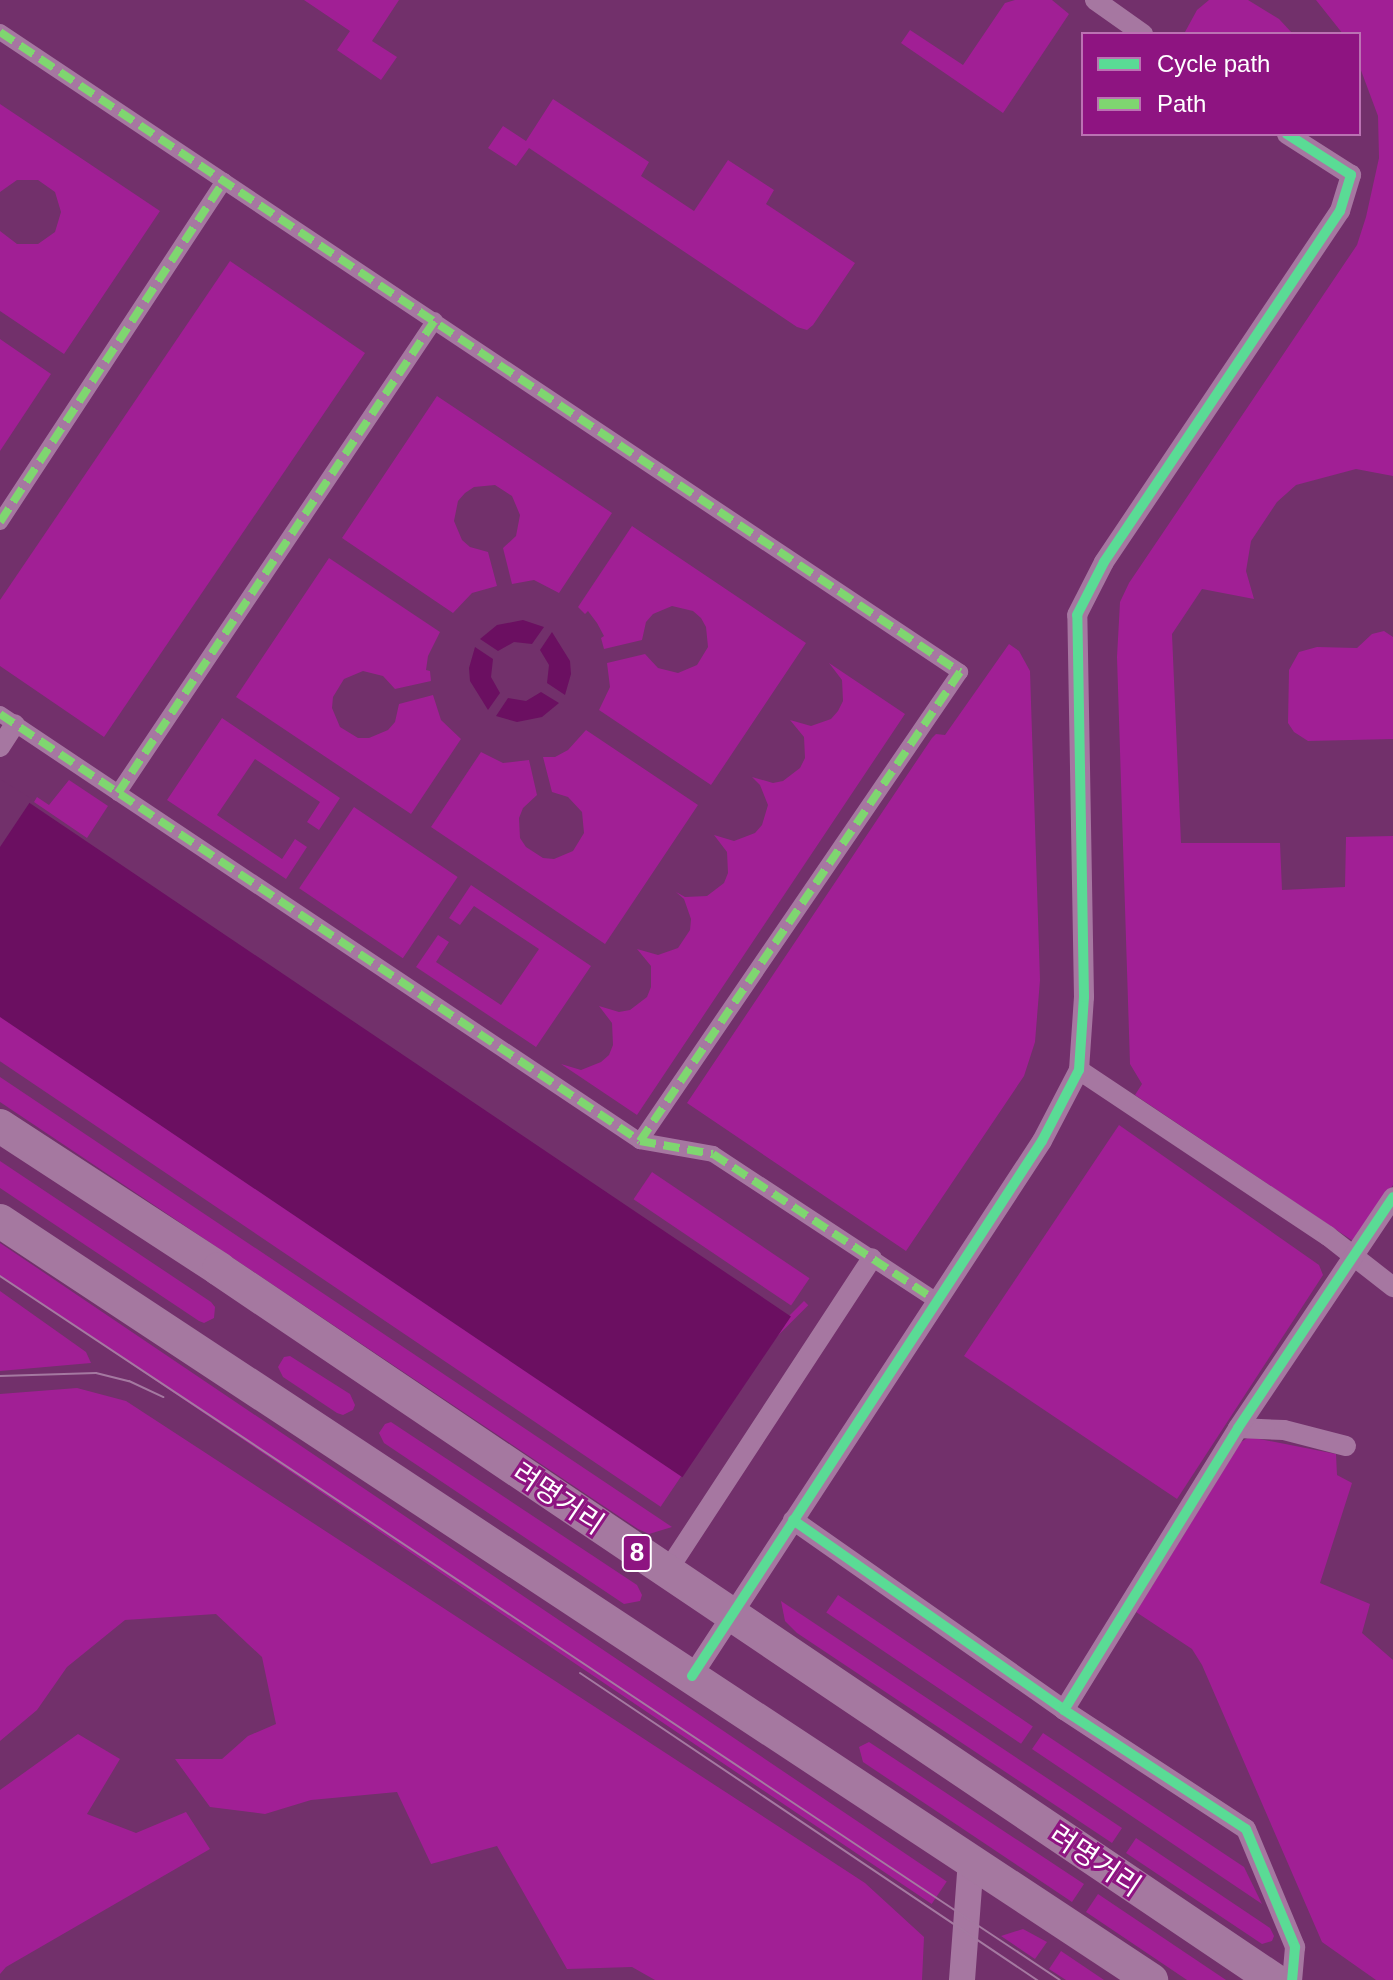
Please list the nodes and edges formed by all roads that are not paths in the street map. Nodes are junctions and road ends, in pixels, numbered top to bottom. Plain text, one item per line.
1 (1095, 0) edge
2 (0, 32) edge
3 (1140, 32) edge
4 (1290, 136) edge
5 (224, 181) junction
6 (435, 320) junction
7 (0, 522) edge
8 (8, 719) edge
9 (0, 747) edge
10 (118, 793) junction
11 (1079, 1070) junction
12 (0, 1126) edge
13 (640, 1141) junction
14 (1393, 1197) edge
15 (0, 1221) edge
16 (1351, 1256) junction
17 (872, 1258) junction
18 (1393, 1287) edge
19 (938, 1302) junction
20 (1238, 1428) junction
21 (1346, 1446) dead end
22 (793, 1520) junction
23 (666, 1573) junction
24 (729, 1616) junction
25 (692, 1676) junction
26 (1064, 1710) junction
27 (971, 1859) junction
28 (962, 1980) edge
29 (1151, 1980) edge
30 (1274, 1980) edge
31 (1292, 1980) edge

1 - 3 street
2 - 5 street
4 - 11 street
5 - 6 street
5 - 7 street
6 - 10 street
6 - 13 street
8 - 9 street
8 - 10 street
10 - 13 street
11 - 16 street
11 - 19 street
12 - 23 highway, 려명거리 / 8
13 - 17 street
14 - 16 street
15 - 25 highway
16 - 18 street
16 - 20 street
17 - 19 street
17 - 23 street
19 - 22 street
20 - 21 street
20 - 26 street
22 - 24 street
22 - 26 street
23 - 24 highway, 려명거리 / 8
24 - 25 street
24 - 30 highway, 려명거리 / 8
25 - 27 highway
26 - 31 street
27 - 28 street
27 - 29 highway

